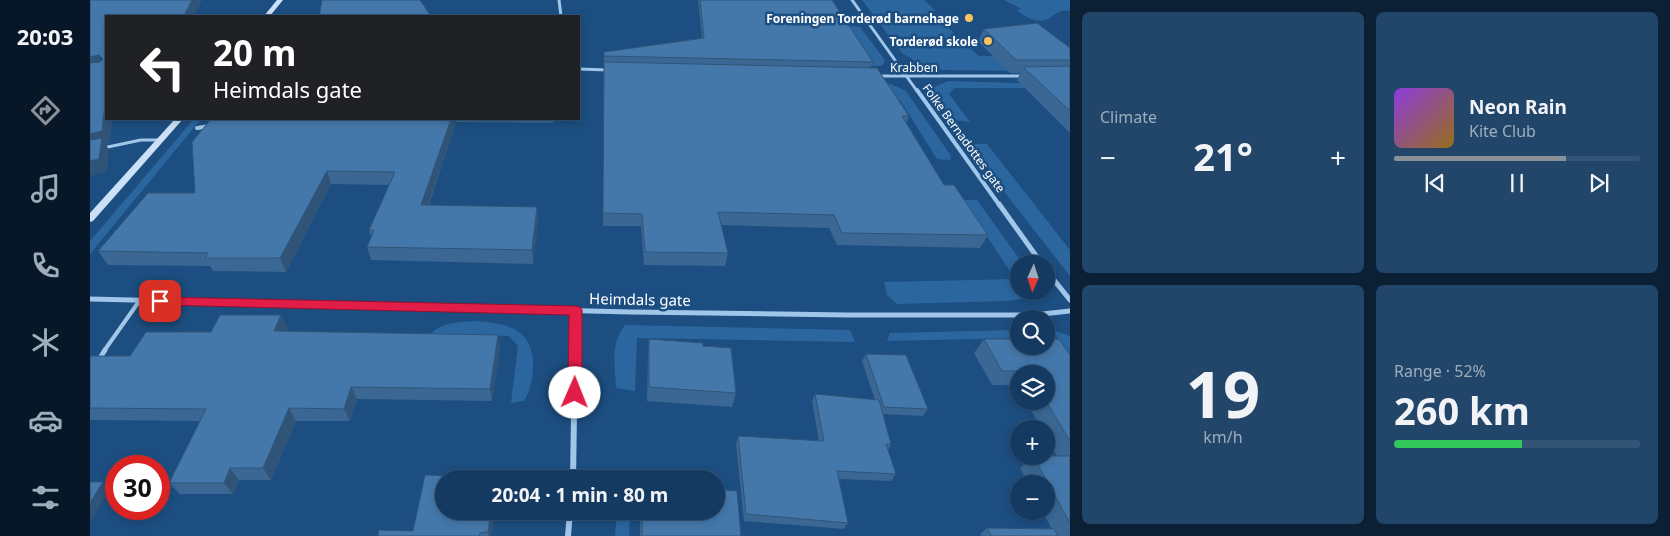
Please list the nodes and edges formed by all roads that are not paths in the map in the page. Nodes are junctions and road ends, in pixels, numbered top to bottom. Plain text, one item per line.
1 (280, 0) edge
2 (560, 0) edge
3 (852, 0) edge
4 (268, 15) edge
5 (561, 15) edge
6 (580, 69) edge
7 (614, 70) edge
8 (868, 76) edge
9 (1033, 76) edge
10 (908, 77) junction
11 (178, 120) edge
12 (215, 124) edge
13 (197, 128) dead end
14 (160, 140) junction
15 (98, 149) edge
16 (90, 219) edge
17 (1036, 255) edge
18 (1055, 281) edge
19 (90, 299) edge
20 (140, 300) junction
21 (1070, 300) edge
22 (576, 310) junction
23 (1070, 312) edge
24 (96, 365) edge
25 (573, 470) edge
26 (569, 520) edge
27 (568, 536) edge

1 - 4 main road
2 - 5 street
3 - 10 street, Folke Bernadottes gate
6 - 7 street
8 - 10 street, Krabben
9 - 10 street, Krabben
10 - 17 street, Folke Bernadottes gate
11 - 14 main road
12 - 13 street
14 - 15 lane
14 - 16 main road
18 - 21 street
19 - 20 street, Heimdals gate
20 - 22 street, Heimdals gate
20 - 24 lane
22 - 23 street, Heimdals gate
22 - 25 street
26 - 27 street

